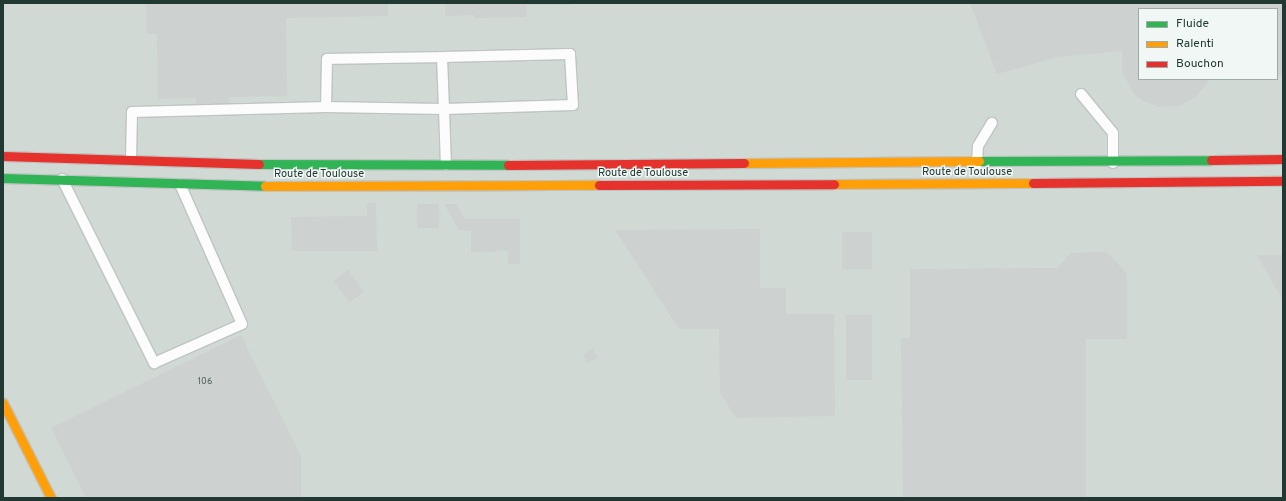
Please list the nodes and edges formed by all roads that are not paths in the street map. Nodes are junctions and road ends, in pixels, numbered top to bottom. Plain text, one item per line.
1 (442, 57) junction
2 (1081, 94) dead end
3 (326, 107) junction
4 (444, 108) junction
5 (992, 123) dead end
6 (3, 156) edge
7 (1283, 159) edge
8 (131, 160) junction
9 (1113, 160) junction
10 (977, 161) junction
11 (446, 165) junction
12 (3, 178) edge
13 (62, 179) junction
14 (1283, 181) edge
15 (1113, 183) junction
16 (180, 184) junction
17 (977, 184) junction
18 (3, 403) edge
19 (51, 498) edge

1 - 3 lane
1 - 4 lane
1 - 4 lane
2 - 9 lane
3 - 4 lane
3 - 8 lane
4 - 11 lane
5 - 10 lane
6 - 8 main road
7 - 9 main road
8 - 11 main road
9 - 10 main road
9 - 15 lane
10 - 11 main road
10 - 17 lane
12 - 13 main road, Route de Toulouse
13 - 16 main road, Route de Toulouse
13 - 16 lane
14 - 15 main road, Route de Toulouse
15 - 17 main road, Route de Toulouse
16 - 17 main road, Route de Toulouse
18 - 19 main road

